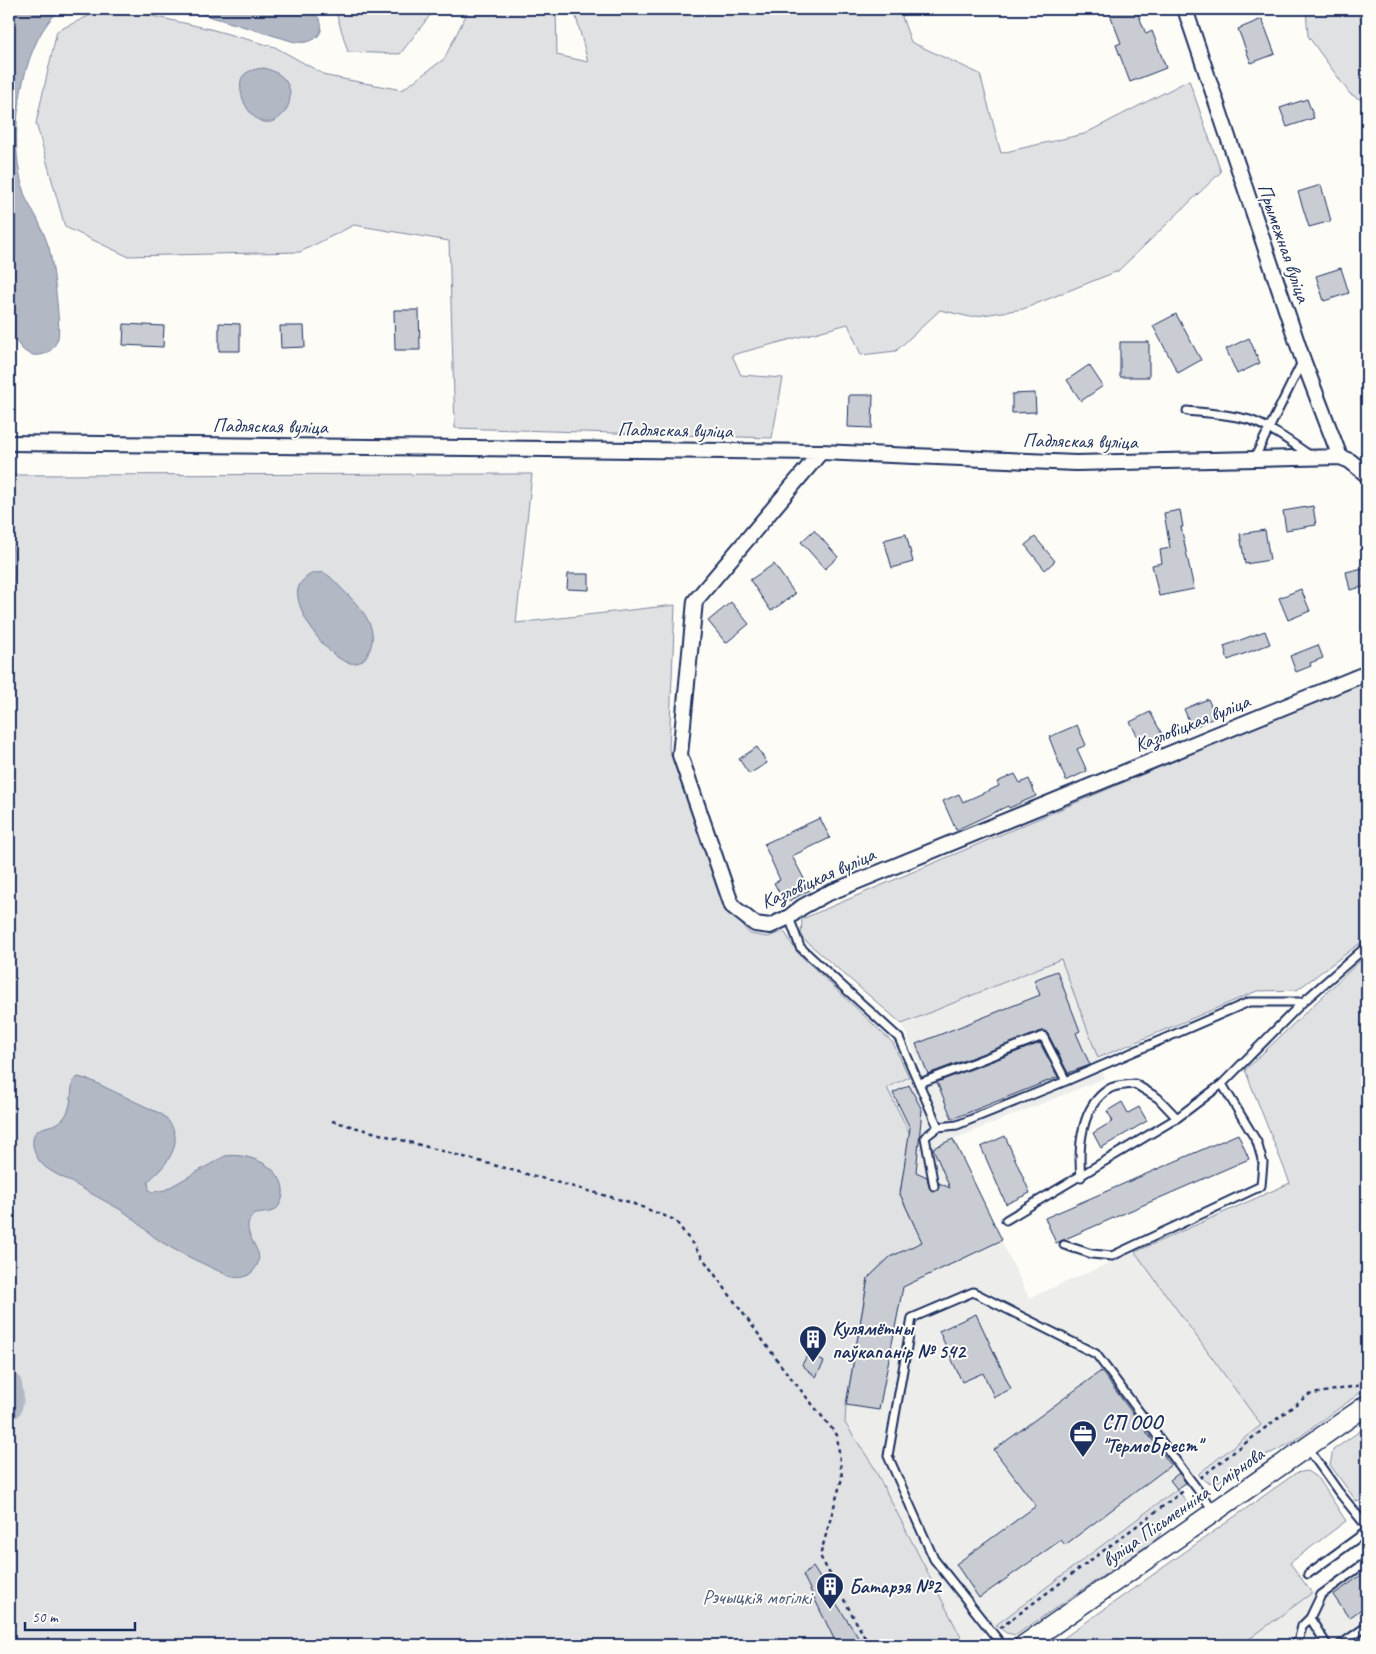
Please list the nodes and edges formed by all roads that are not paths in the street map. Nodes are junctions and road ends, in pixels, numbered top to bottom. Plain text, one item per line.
1 (1185, 9) edge
2 (1303, 360) junction
3 (1187, 411) dead end
4 (1270, 429) junction
5 (9, 443) edge
6 (820, 452) junction
7 (1314, 457) junction
8 (1340, 457) junction
9 (1254, 459) junction
10 (1367, 475) edge
11 (1367, 673) edge
12 (789, 917) junction
13 (1367, 946) edge
14 (1303, 1002) junction
15 (1066, 1081) junction
16 (920, 1083) junction
17 (1222, 1084) junction
18 (1177, 1118) junction
19 (938, 1126) junction
20 (1081, 1177) junction
21 (934, 1186) dead end
22 (1006, 1220) dead end
23 (1064, 1245) dead end
24 (1367, 1406) edge
25 (1307, 1447) junction
26 (1214, 1512) junction
27 (1367, 1527) edge
28 (1367, 1530) edge
29 (1362, 1565) dead end
30 (1308, 1574) dead end
31 (1310, 1618) junction
32 (1367, 1626) edge
33 (1002, 1645) edge
34 (1024, 1645) edge
35 (1294, 1645) edge
36 (1328, 1645) edge
37 (1340, 1645) edge

1 - 2 street, Прымежная вуліца
2 - 4 lane
2 - 8 street, Прымежная вуліца
3 - 4 lane
4 - 7 lane
4 - 9 lane
5 - 6 street, Падляская вуліца
6 - 9 street, Падляская вуліца
6 - 12 street, Казловіцкая вуліца
7 - 8 street, Падляская вуліца
7 - 9 street, Падляская вуліца
8 - 10 street
11 - 12 street, Казловіцкая вуліца
12 - 16 lane
13 - 14 lane
14 - 15 lane
14 - 17 lane
15 - 16 lane
15 - 19 lane
16 - 19 lane
17 - 18 lane
17 - 23 lane
18 - 20 lane
18 - 20 lane
19 - 21 lane
20 - 22 lane
24 - 25 main road, вуліца Пісьменніка Смірнова
25 - 26 main road, вуліца Пісьменніка Смірнова
25 - 27 lane
26 - 33 lane
26 - 34 main road, вуліца Пісьменніка Смірнова
28 - 30 lane
29 - 31 lane
31 - 35 lane
31 - 36 lane
32 - 37 lane

